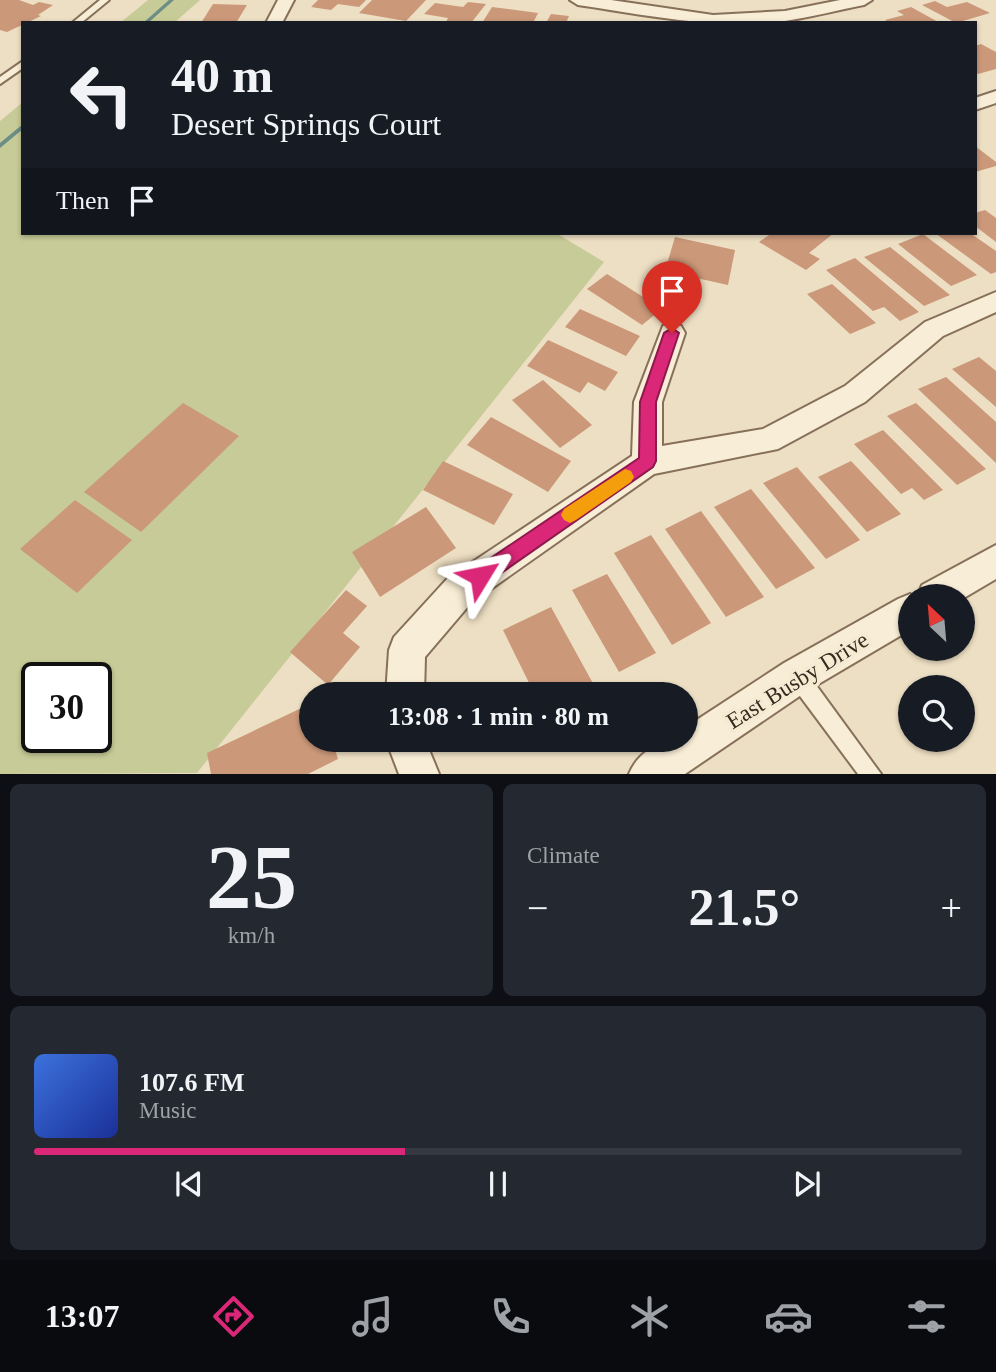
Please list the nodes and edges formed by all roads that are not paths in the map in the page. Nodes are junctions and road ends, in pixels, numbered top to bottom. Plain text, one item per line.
1 (106, 0) edge
2 (286, 0) edge
3 (578, 0) edge
4 (864, 0) edge
5 (79, 21) edge
6 (275, 21) edge
7 (21, 65) edge
8 (0, 81) edge
9 (996, 97) edge
10 (977, 103) edge
11 (996, 301) edge
12 (672, 333) dead end
13 (647, 461) junction
14 (996, 561) edge
15 (956, 584) edge
16 (898, 618) edge
17 (797, 676) junction
18 (406, 682) edge
19 (410, 752) edge
20 (419, 774) edge
21 (649, 774) edge
22 (871, 774) edge

1 - 5 lane
2 - 6 street
3 - 4 street
7 - 8 lane
9 - 10 street
11 - 13 street
12 - 13 street
13 - 18 street
14 - 15 street
16 - 17 street, East Busby Drive
17 - 21 street, East Busby Drive
17 - 22 lane
19 - 20 street

